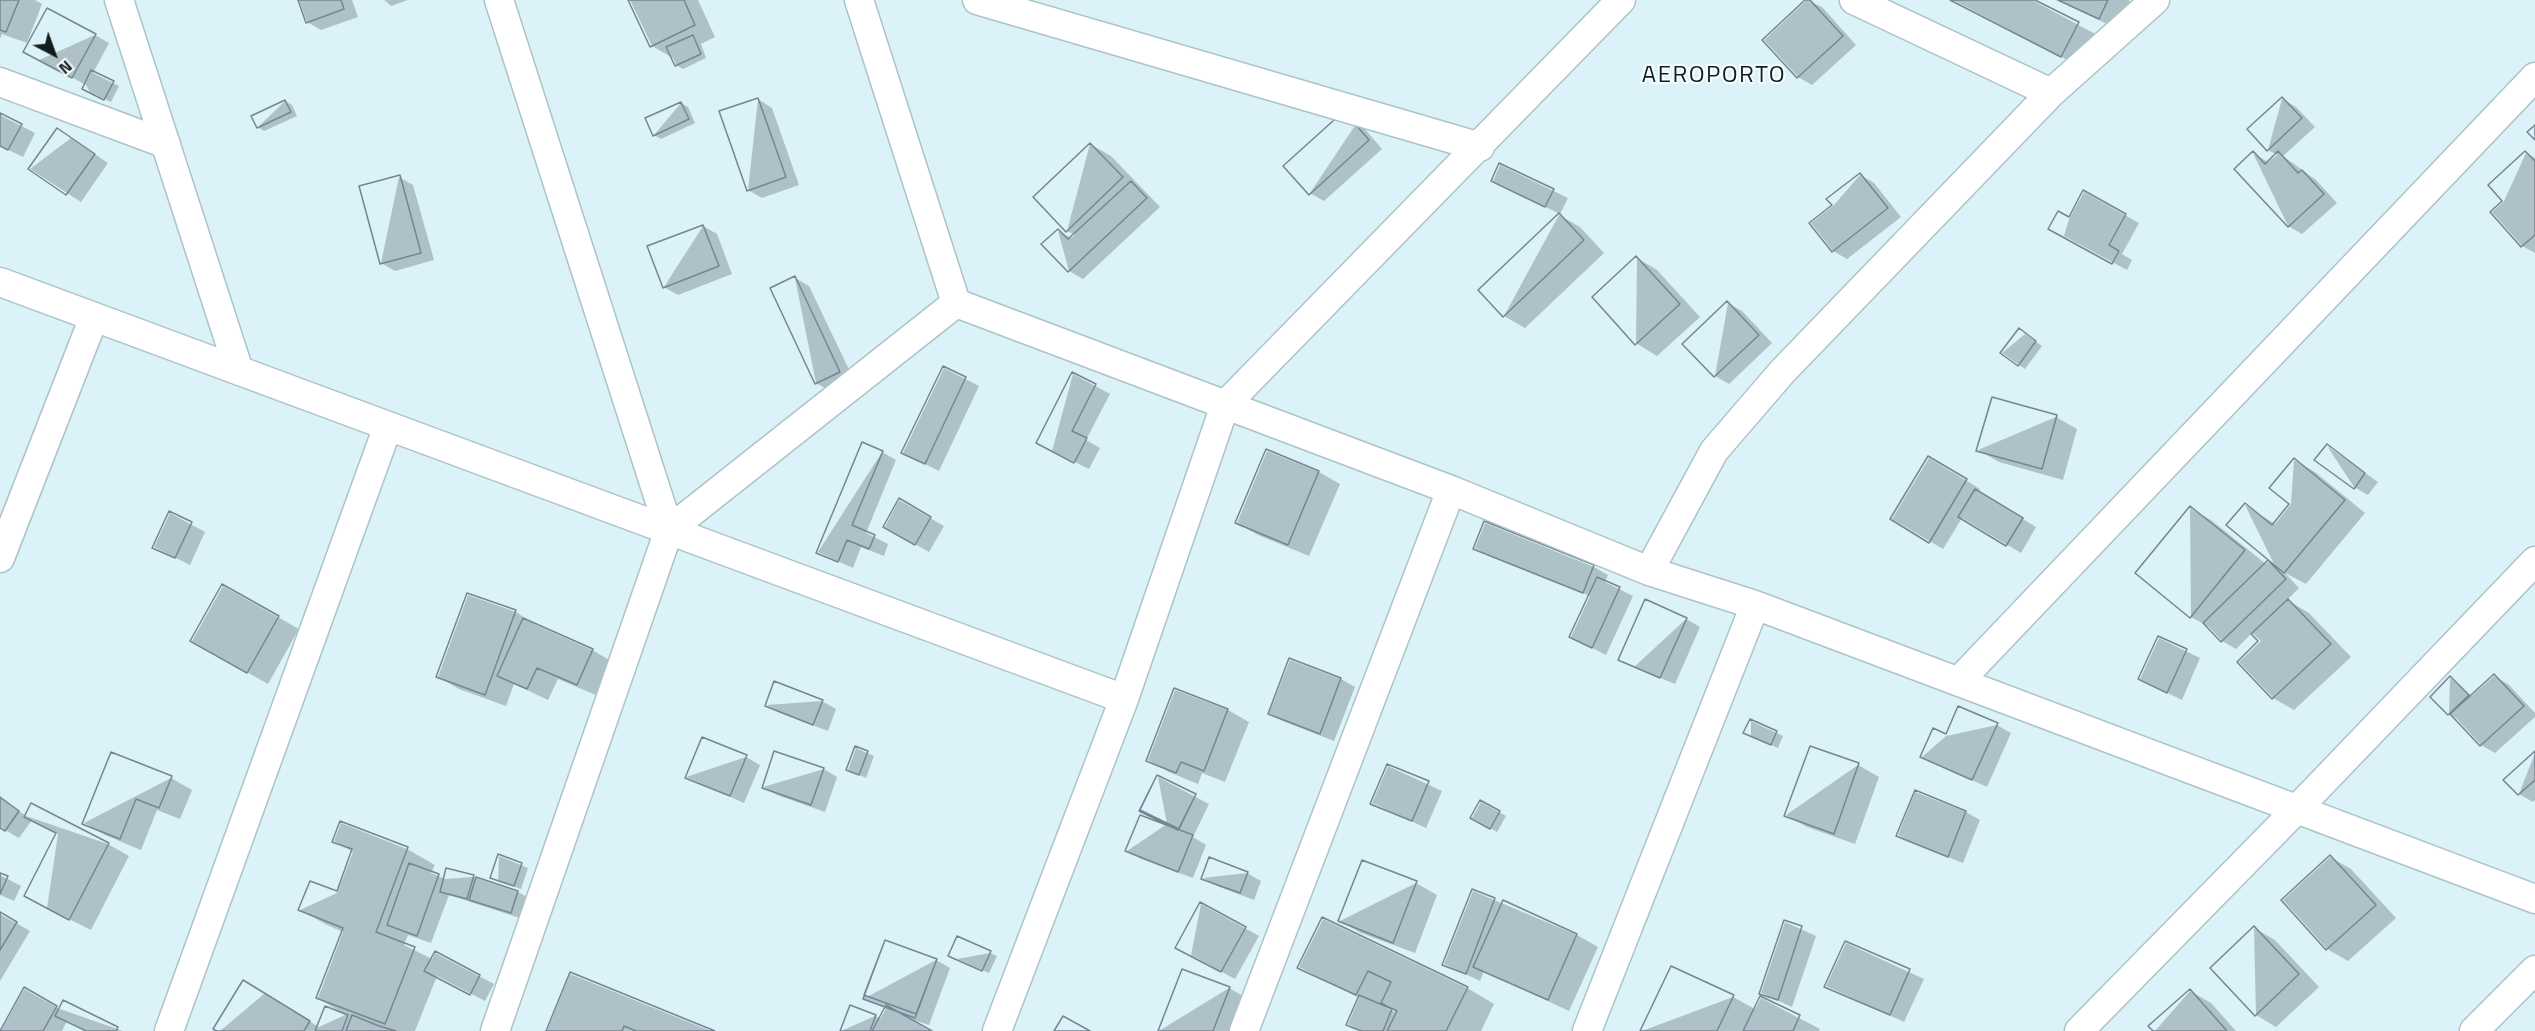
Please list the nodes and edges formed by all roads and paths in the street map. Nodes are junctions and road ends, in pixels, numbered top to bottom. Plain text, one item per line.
1 (119, 0) edge
2 (499, 0) edge
3 (859, 0) edge
4 (977, 0) edge
5 (1621, 0) edge
6 (1854, 0) edge
7 (2155, 0) edge
8 (2535, 77) edge
9 (0, 82) edge
10 (2051, 93) junction
11 (166, 144) junction
12 (1480, 147) junction
13 (0, 282) edge
14 (956, 303) junction
15 (94, 317) junction
16 (240, 371) junction
17 (1225, 405) junction
18 (388, 426) junction
19 (1451, 490) junction
20 (669, 530) junction
21 (0, 558) edge
22 (2535, 561) edge
23 (1649, 571) junction
24 (1755, 605) junction
25 (1959, 681) junction
26 (1125, 699) junction
27 (2297, 809) junction
28 (2535, 899) edge
29 (2535, 970) edge
30 (169, 1031) edge
31 (495, 1031) edge
32 (997, 1031) edge
33 (1244, 1031) edge
34 (1587, 1031) edge
35 (2079, 1031) edge
36 (2474, 1031) edge

1 - 11 street
2 - 20 street
3 - 14 street
4 - 12 street
5 - 12 street
6 - 10 street
7 - 10 street
8 - 25 street
9 - 11 street
10 - 23 street
11 - 16 street
12 - 17 street
13 - 15 street
14 - 17 street
14 - 20 street
15 - 16 street
15 - 21 street
16 - 18 street
17 - 19 street
17 - 26 street
18 - 20 street
18 - 30 street
19 - 23 street
19 - 33 street
20 - 26 street
20 - 31 street
22 - 27 street
23 - 24 street
24 - 25 street
24 - 34 street
25 - 27 street
26 - 32 street
27 - 28 street
27 - 35 street
29 - 36 street

